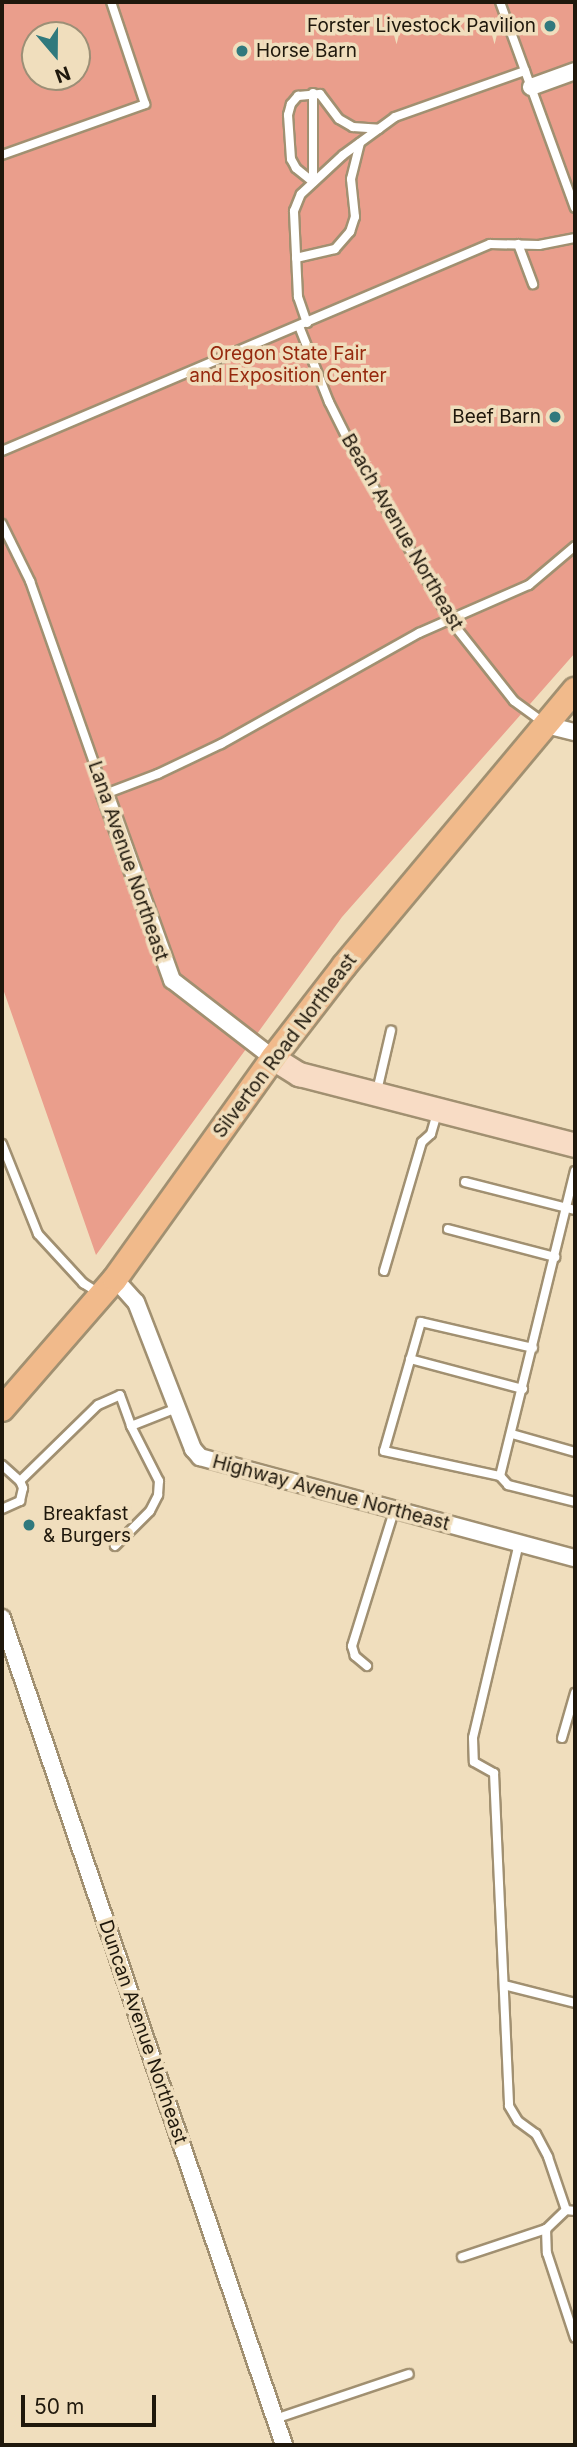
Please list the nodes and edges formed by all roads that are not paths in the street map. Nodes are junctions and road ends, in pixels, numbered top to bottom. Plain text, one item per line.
1 (111, 2) edge
2 (500, 2) edge
3 (525, 71) junction
4 (575, 71) edge
5 (531, 87) junction
6 (313, 93) junction
7 (379, 129) junction
8 (360, 142) junction
9 (2, 155) edge
10 (313, 183) junction
11 (575, 208) edge
12 (575, 238) edge
13 (518, 244) junction
14 (296, 258) junction
15 (533, 284) dead end
16 (303, 324) junction
17 (2, 451) edge
18 (2, 524) edge
19 (575, 546) edge
20 (450, 620) junction
21 (575, 690) edge
22 (547, 725) junction
23 (575, 732) edge
24 (105, 794) junction
25 (391, 1031) dead end
26 (273, 1058) junction
27 (376, 1094) junction
28 (438, 1110) junction
29 (2, 1144) edge
30 (575, 1145) edge
31 (575, 1171) edge
32 (465, 1182) dead end
33 (571, 1209) edge
34 (448, 1229) dead end
35 (555, 1257) junction
36 (384, 1270) dead end
37 (108, 1287) junction
38 (533, 1349) junction
39 (410, 1359) junction
40 (523, 1389) junction
41 (177, 1408) junction
42 (2, 1409) edge
43 (131, 1426) junction
44 (512, 1434) junction
45 (575, 1452) edge
46 (2, 1465) edge
47 (500, 1476) junction
48 (20, 1481) junction
49 (575, 1502) edge
50 (2, 1509) edge
51 (394, 1511) junction
52 (519, 1543) junction
53 (115, 1546) dead end
54 (575, 1558) edge
55 (2, 1618) edge
56 (367, 1666) dead end
57 (575, 1693) edge
58 (562, 1738) dead end
59 (504, 1985) junction
60 (575, 2003) edge
61 (571, 2210) edge
62 (546, 2229) junction
63 (463, 2257) dead end
64 (575, 2338) edge
65 (409, 2374) dead end
66 (275, 2419) junction
67 (284, 2445) edge

1 - 9 lane
2 - 3 lane
3 - 5 lane
3 - 7 lane, Beach Avenue Northeast
4 - 5 street
5 - 11 lane
6 - 7 lane
6 - 10 lane
6 - 10 lane
7 - 8 lane, Beach Avenue Northeast
8 - 10 lane, Beach Avenue Northeast
8 - 14 lane
10 - 14 lane, Beach Avenue Northeast
12 - 13 lane
13 - 15 lane
13 - 16 lane
14 - 16 lane, Beach Avenue Northeast
16 - 17 lane
16 - 20 lane, Beach Avenue Northeast
18 - 24 lane, Lana Avenue Northeast
19 - 20 lane
20 - 22 lane, Beach Avenue Northeast
20 - 24 lane
21 - 22 main road, Silverton Road Northeast
22 - 23 street, Beach Avenue Northeast
22 - 26 main road, Silverton Road Northeast
24 - 26 street, Lana Avenue Northeast
25 - 27 lane
26 - 27 street, Lana Avenue Northeast
26 - 37 main road, Silverton Road Northeast
27 - 28 street, Lana Avenue Northeast
28 - 30 street, Lana Avenue Northeast
28 - 36 lane
29 - 37 lane
31 - 33 lane
32 - 33 lane
33 - 35 lane
34 - 35 lane
35 - 38 lane
37 - 41 street, Highway Avenue Northeast
37 - 42 main road, Silverton Road Northeast
38 - 39 lane
38 - 40 lane
39 - 40 lane
39 - 47 lane
40 - 44 lane
41 - 43 lane
41 - 51 street, Highway Avenue Northeast
43 - 48 lane
43 - 53 lane
44 - 45 lane
44 - 47 lane
46 - 48 lane
47 - 49 lane
48 - 50 lane
51 - 52 street, Highway Avenue Northeast
51 - 56 lane
52 - 54 street, Highway Avenue Northeast
52 - 59 lane
55 - 66 street, Duncan Avenue Northeast
57 - 58 lane
59 - 60 lane
59 - 61 lane
61 - 62 lane
62 - 63 lane
62 - 64 lane
65 - 66 lane
66 - 67 street, Duncan Avenue Northeast

